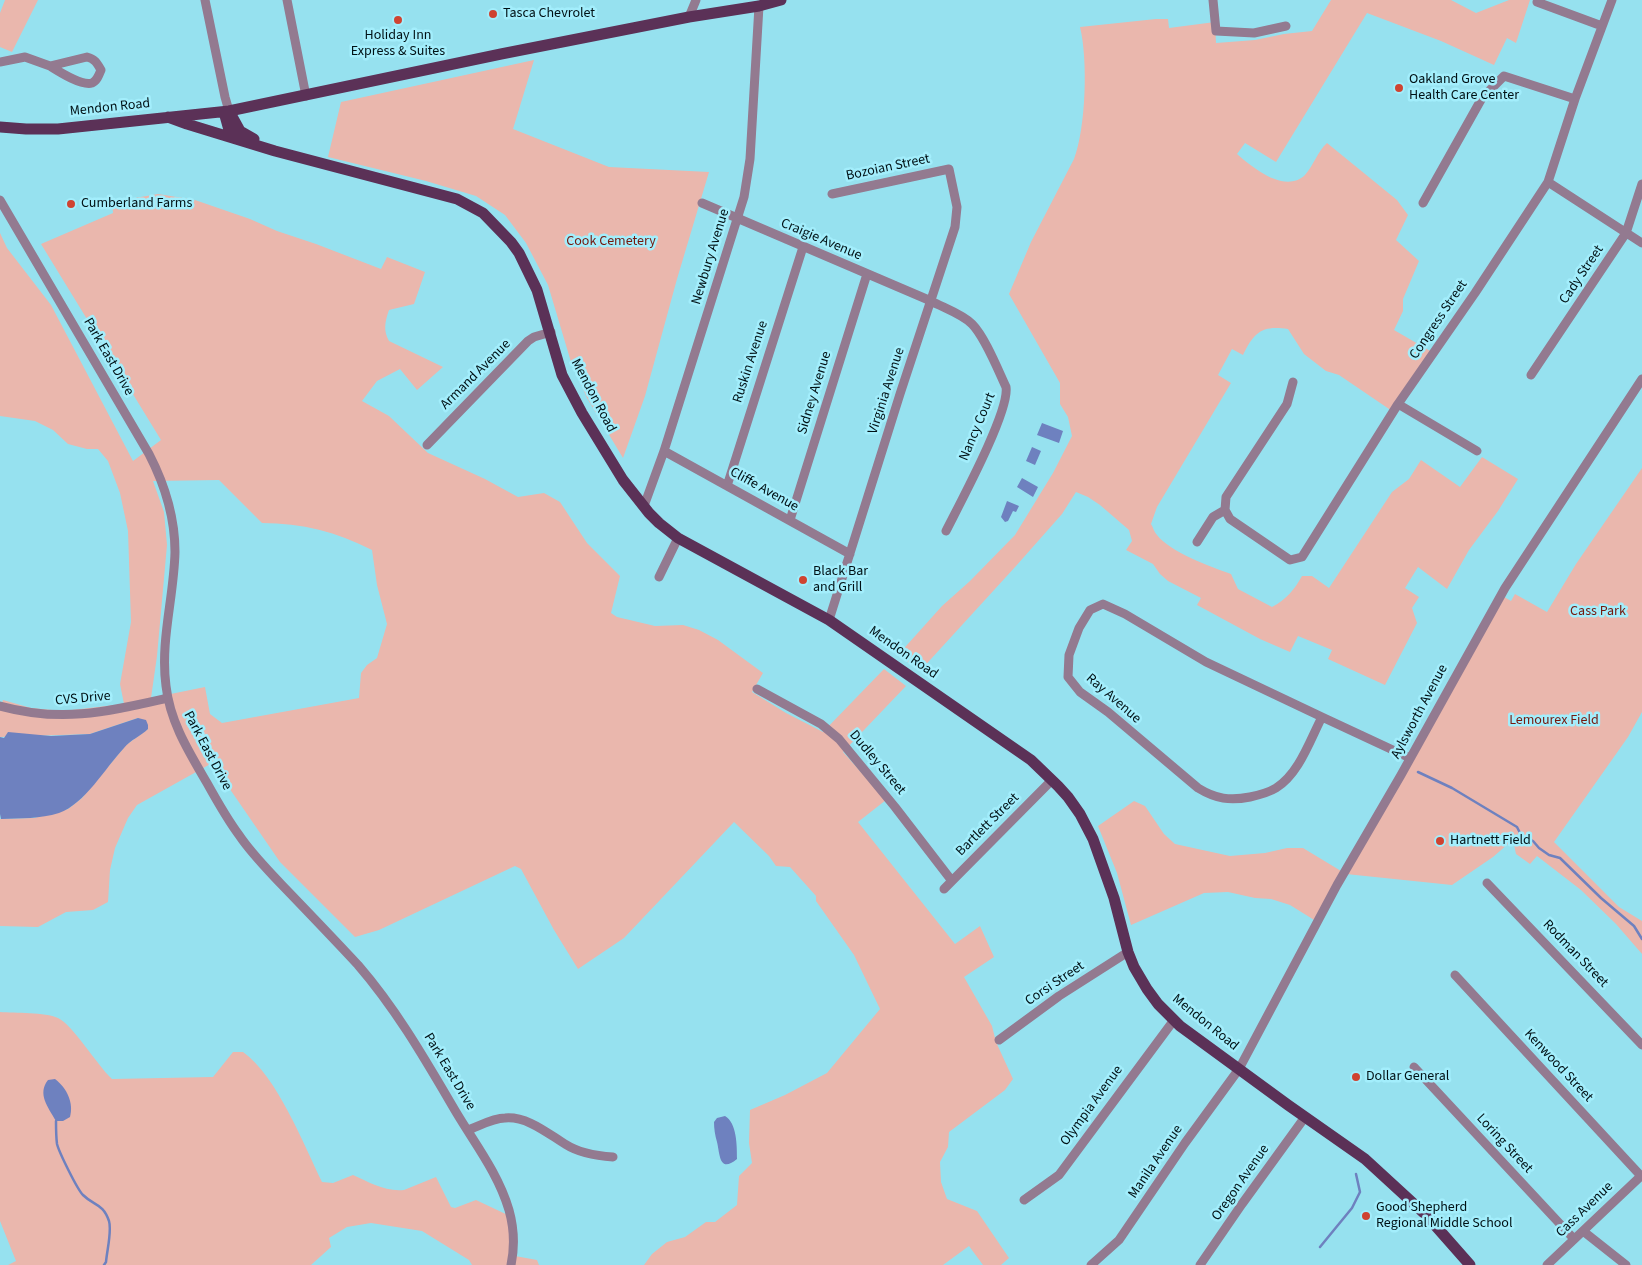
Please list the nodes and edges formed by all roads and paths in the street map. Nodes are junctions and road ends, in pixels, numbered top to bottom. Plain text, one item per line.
1 (205, 0) edge
2 (287, 0) edge
3 (696, 0) edge
4 (781, 0) edge
5 (1214, 0) edge
6 (1612, 0) edge
7 (1537, 2) dead end
8 (759, 6) junction
9 (689, 17) junction
10 (1286, 26) dead end
11 (1602, 26) junction
12 (0, 62) edge
13 (50, 66) junction
14 (306, 96) junction
15 (1576, 100) junction
16 (227, 112) junction
17 (168, 116) junction
18 (0, 127) edge
19 (234, 138) junction
20 (275, 151) junction
21 (949, 169) joint
22 (1548, 182) junction
23 (1642, 184) edge
24 (832, 194) dead end
25 (0, 200) edge
26 (1424, 202) dead end
27 (702, 203) dead end
28 (738, 219) junction
29 (1626, 233) junction
30 (1642, 243) edge
31 (803, 248) junction
32 (867, 274) junction
33 (931, 301) junction
34 (551, 332) junction
35 (1531, 375) dead end
36 (1642, 379) edge
37 (1293, 382) dead end
38 (1398, 404) junction
39 (427, 445) dead end
40 (664, 451) junction
41 (1477, 451) dead end
42 (727, 486) junction
43 (644, 506) junction
44 (1225, 510) junction
45 (790, 520) junction
46 (946, 531) dead end
47 (678, 538) junction
48 (1197, 542) dead end
49 (850, 554) junction
50 (659, 577) dead end
51 (829, 620) junction
52 (757, 689) dead end
53 (168, 698) junction
54 (0, 706) edge
55 (1322, 717) junction
56 (1410, 758) junction
57 (1052, 780) junction
58 (952, 881) junction
59 (1488, 883) dead end
60 (944, 889) dead end
61 (1128, 952) junction
62 (1455, 975) dead end
63 (1174, 1020) junction
64 (999, 1040) dead end
65 (1642, 1045) edge
66 (1414, 1068) dead end
67 (1239, 1070) junction
68 (1305, 1118) junction
69 (468, 1130) junction
70 (613, 1157) dead end
71 (1641, 1175) edge
72 (1024, 1200) dead end
73 (1583, 1231) junction
74 (1574, 1239) junction
75 (512, 1265) edge
76 (1091, 1265) edge
77 (1200, 1265) edge
78 (1470, 1265) edge
79 (1547, 1265) edge
80 (1626, 1265) edge

1 - 16 street
2 - 14 street
3 - 9 street
4 - 8 main road
5 - 10 street
6 - 11 street, Congress Street
7 - 11 street
8 - 9 main road
8 - 28 street, Newbury Avenue
9 - 14 main road
11 - 15 street, Congress Street
12 - 13 street
13 - 13 street
14 - 16 main road
15 - 22 street, Congress Street
15 - 26 street
16 - 17 main road, Mendon Road
16 - 19 main road
16 - 20 main road, Mendon Road
17 - 18 main road, Mendon Road
17 - 19 main road, Mendon Road
19 - 20 main road, Mendon Road
20 - 34 main road, Mendon Road
21 - 24 street, Bozoian Street
21 - 33 street, Virginia Avenue
22 - 29 street
22 - 38 street, Congress Street
23 - 29 street, Cady Street
25 - 53 street, Park East Drive
27 - 28 street, Craigie Avenue
28 - 31 street, Craigie Avenue
28 - 40 street, Newbury Avenue
29 - 30 street
29 - 35 street, Cady Street
31 - 32 street, Craigie Avenue
31 - 42 street, Ruskin Avenue
32 - 33 street, Craigie Avenue
32 - 45 street, Sidney Avenue
33 - 46 street, Nancy Court
33 - 49 street, Virginia Avenue
34 - 39 street, Armand Avenue
34 - 43 main road, Mendon Road
36 - 56 street, Aylsworth Avenue
37 - 44 street
38 - 41 street
38 - 44 street, Congress Street
40 - 42 street, Cliffe Avenue
40 - 43 street, Newbury Avenue
42 - 45 street, Cliffe Avenue
43 - 47 main road, Mendon Road
44 - 48 street
45 - 49 street, Cliffe Avenue
47 - 50 street
47 - 51 main road, Mendon Road
49 - 51 street, Virginia Avenue
51 - 57 main road, Mendon Road
52 - 58 street, Dudley Street
53 - 54 street, CVS Drive
53 - 69 street, Park East Drive
55 - 55 street, Ray Avenue
55 - 56 street, Ray Avenue
56 - 67 street, Aylsworth Avenue
57 - 58 street, Bartlett Street
57 - 61 main road, Mendon Road
58 - 60 street, Bartlett Street
59 - 65 street, Rodman Street
61 - 63 main road, Mendon Road
61 - 64 street, Corsi Street
62 - 71 street, Kenwood Street
63 - 67 main road, Mendon Road
63 - 72 street, Olympia Avenue
66 - 74 street, Loring Street
67 - 68 main road, Mendon Road
67 - 76 street, Manila Avenue
68 - 77 street, Oregon Avenue
68 - 78 main road, Mendon Road
69 - 70 street
69 - 75 street, Park East Drive
71 - 73 street, Cass Avenue
73 - 74 street, Cass Avenue
73 - 80 street
74 - 79 street, Cass Avenue

